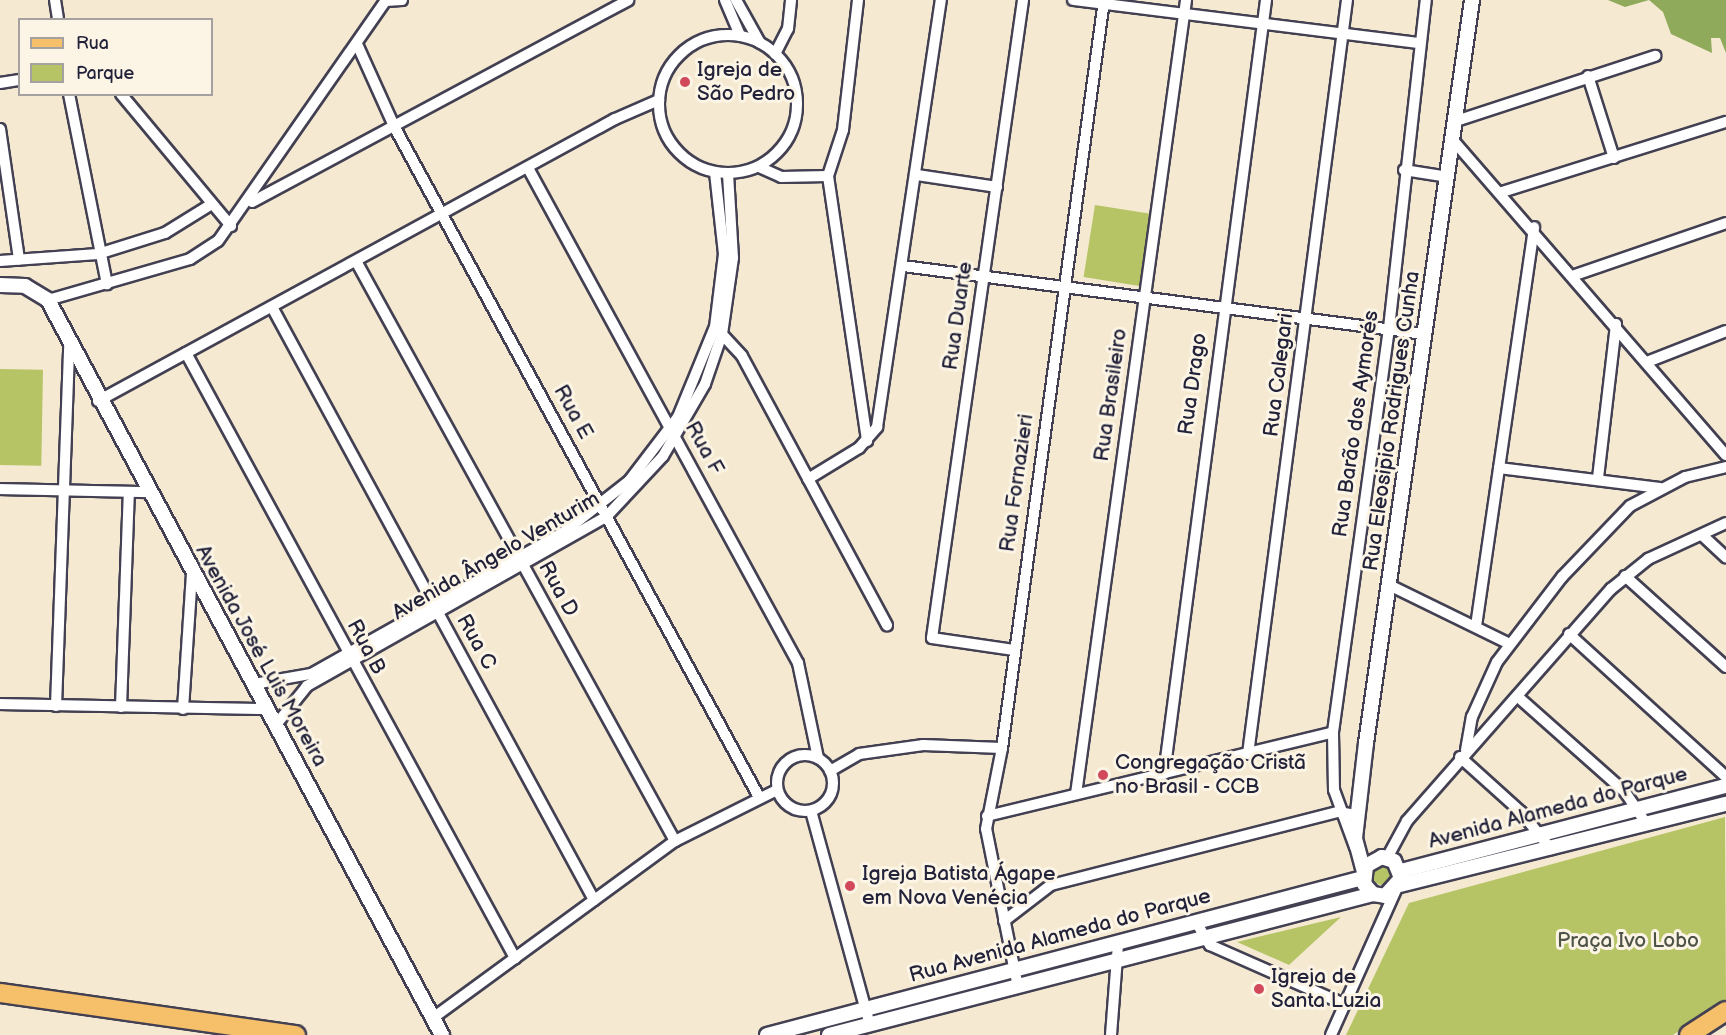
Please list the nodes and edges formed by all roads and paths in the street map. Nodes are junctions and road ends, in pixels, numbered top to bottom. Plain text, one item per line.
1 (55, 0) edge
2 (402, 0) edge
3 (628, 0) edge
4 (725, 0) edge
5 (736, 0) edge
6 (791, 0) edge
7 (858, 0) edge
8 (941, 0) edge
9 (1023, 0) edge
10 (1073, 0) edge
11 (1186, 0) edge
12 (1266, 0) edge
13 (1347, 0) edge
14 (1425, 0) edge
15 (1472, 0) edge
16 (386, 1) edge
17 (1103, 2) edge
18 (1185, 12) junction
19 (58, 18) edge
20 (1264, 22) junction
21 (1343, 32) junction
22 (740, 36) junction
23 (760, 43) junction
24 (1419, 43) junction
25 (357, 44) junction
26 (775, 54) junction
27 (1654, 56) dead end
28 (1588, 76) junction
29 (18, 80) edge
30 (0, 83) edge
31 (69, 96) edge
32 (123, 96) edge
33 (659, 100) junction
34 (1453, 122) junction
35 (1726, 122) edge
36 (395, 128) junction
37 (0, 129) edge
38 (1452, 139) junction
39 (1614, 158) junction
40 (759, 167) junction
41 (528, 168) junction
42 (1404, 170) junction
43 (715, 172) junction
44 (728, 174) junction
45 (917, 175) junction
46 (828, 176) junction
47 (1448, 177) junction
48 (997, 188) junction
49 (1502, 192) junction
50 (249, 203) junction
51 (212, 204) junction
52 (442, 212) junction
53 (1726, 223) edge
54 (231, 226) junction
55 (1534, 227) junction
56 (98, 254) junction
57 (19, 260) junction
58 (0, 261) edge
59 (357, 261) junction
60 (903, 266) junction
61 (1575, 275) junction
62 (984, 277) junction
63 (107, 284) junction
64 (0, 285) edge
65 (1065, 288) junction
66 (46, 298) junction
67 (1144, 299) junction
68 (272, 307) junction
69 (1223, 309) junction
70 (1306, 318) junction
71 (1616, 324) junction
72 (1389, 328) junction
73 (719, 330) junction
74 (1726, 331) edge
75 (1424, 334) junction
76 (69, 347) junction
77 (186, 353) junction
78 (1647, 362) junction
79 (98, 401) junction
80 (674, 433) junction
81 (1721, 438) edge
82 (867, 441) junction
83 (1726, 454) edge
84 (1726, 466) edge
85 (1499, 468) junction
86 (1598, 478) junction
87 (808, 479) junction
88 (1660, 488) junction
89 (0, 489) edge
90 (62, 489) junction
91 (129, 492) junction
92 (147, 492) junction
93 (601, 507) junction
94 (606, 517) junction
95 (1726, 523) edge
96 (1702, 535) junction
97 (1726, 557) edge
98 (521, 563) junction
99 (192, 573) junction
100 (1625, 576) junction
101 (1391, 586) junction
102 (436, 609) junction
103 (887, 625) dead end
104 (1476, 626) junction
105 (1569, 634) junction
106 (1508, 643) junction
107 (1014, 650) junction
108 (349, 658) junction
109 (1726, 667) edge
110 (254, 684) junction
111 (1517, 696) junction
112 (0, 704) edge
113 (56, 706) junction
114 (121, 707) junction
115 (267, 709) junction
116 (183, 710) junction
117 (1472, 717) junction
118 (275, 726) junction
119 (1488, 728) junction
120 (1333, 732) junction
121 (1002, 748) junction
122 (1248, 754) junction
123 (1463, 754) junction
124 (818, 758) junction
125 (830, 771) junction
126 (1164, 774) junction
127 (1726, 777) edge
128 (1726, 786) edge
129 (777, 790) junction
130 (1076, 795) junction
131 (759, 797) junction
132 (1726, 804) edge
133 (1639, 809) junction
134 (811, 811) junction
135 (1338, 812) junction
136 (1358, 815) junction
137 (987, 816) junction
138 (1646, 823) junction
139 (1542, 834) junction
140 (675, 841) junction
141 (1356, 848) junction
142 (1551, 849) junction
143 (1382, 858) junction
144 (1363, 875) junction
145 (1399, 882) junction
146 (1376, 895) junction
147 (594, 900) junction
148 (1005, 921) junction
149 (1196, 922) junction
150 (1378, 924) junction
151 (1203, 940) junction
152 (1118, 943) junction
153 (515, 958) junction
154 (1120, 961) junction
155 (1014, 969) junction
156 (1018, 987) junction
157 (0, 993) edge
158 (1344, 1004) junction
159 (867, 1009) junction
160 (1726, 1011) edge
161 (433, 1018) junction
162 (870, 1024) junction
163 (296, 1035) edge
164 (442, 1035) edge
165 (767, 1035) edge
166 (830, 1035) edge
167 (1111, 1035) edge
168 (1331, 1035) edge
169 (1689, 1035) edge

1 - 19 street
2 - 16 street
3 - 36 street
4 - 22 street
5 - 23 street
6 - 26 street
7 - 46 street
8 - 45 street
9 - 48 street, Rua Duarte
10 - 17 street
11 - 18 street, Rua Brasileiro
12 - 20 street, Rua Drago
13 - 21 street, Rua Calegari
14 - 24 street, Rua Barão dos Aymorés
15 - 34 street, Rua Eleosipio Rodrigues Cunha
16 - 25 street
17 - 18 street
17 - 65 street, Rua Fornazieri
18 - 20 street
18 - 67 street, Rua Brasileiro
20 - 21 street
20 - 69 street, Rua Drago
21 - 24 street
21 - 70 street, Rua Calegari
22 - 23 street
22 - 33 street
23 - 26 street
24 - 42 street, Rua Barão dos Aymorés
25 - 36 street, Rua E
25 - 50 street
26 - 40 street
27 - 28 street
28 - 34 street
28 - 39 street
29 - 30 street
31 - 56 street
32 - 51 street
33 - 41 street
33 - 43 street
34 - 38 street, Rua Eleosipio Rodrigues Cunha
35 - 39 street
36 - 50 street
36 - 52 street, Rua E
37 - 57 street
38 - 47 street, Rua Eleosipio Rodrigues Cunha
38 - 49 street
39 - 49 street
40 - 44 street
40 - 46 street
41 - 52 street
41 - 80 street, Rua F
42 - 47 street
42 - 72 street, Rua Barão dos Aymorés
43 - 44 street
43 - 73 street, Avenida Ângelo Venturim
44 - 73 street, Avenida Ângelo Venturim
45 - 48 street
45 - 60 street
46 - 82 street
47 - 75 street, Rua Eleosipio Rodrigues Cunha
48 - 62 street, Rua Duarte
49 - 55 street
50 - 54 street
51 - 54 street
51 - 56 street
52 - 59 street
52 - 93 street, Rua E
53 - 61 street
54 - 63 street
55 - 61 street
55 - 85 street
56 - 57 street
56 - 63 street
57 - 58 street
59 - 68 street
59 - 98 street, Rua D
60 - 62 street
60 - 82 street
61 - 71 street
62 - 65 street
62 - 107 street, Rua Duarte
63 - 66 street
64 - 66 street
65 - 67 street
65 - 107 street, Rua Fornazieri
66 - 76 street, Avenida José Luis Moreira
67 - 69 street
67 - 130 street, Rua Brasileiro
68 - 77 street
68 - 102 street, Rua C
69 - 70 street
69 - 126 street, Rua Drago
70 - 72 street
70 - 122 street, Rua Calegari
71 - 78 street
71 - 86 street
72 - 75 street
72 - 120 street, Rua Barão dos Aymorés
73 - 80 street, Avenida Ângelo Venturim
73 - 87 street
74 - 78 street
75 - 101 street, Rua Eleosipio Rodrigues Cunha
76 - 79 street, Avenida José Luis Moreira
76 - 90 street
77 - 79 street
77 - 108 street, Rua B
78 - 81 street
79 - 92 street, Avenida José Luis Moreira
80 - 93 street, Avenida Ângelo Venturim
80 - 94 street, Avenida Ângelo Venturim
80 - 124 street, Rua F
81 - 83 street
82 - 87 street
84 - 88 street
85 - 86 street
85 - 104 street
86 - 88 street
87 - 103 street
88 - 106 street
89 - 90 street
90 - 91 street
90 - 113 street
91 - 92 street
91 - 114 street
92 - 99 street, Avenida José Luis Moreira
93 - 94 street, Rua E
93 - 98 street, Avenida Ângelo Venturim
94 - 98 street, Avenida Ângelo Venturim
94 - 131 street, Rua E
95 - 96 street
96 - 97 street
96 - 100 street
98 - 102 street, Avenida Ângelo Venturim
98 - 140 street, Rua D
99 - 110 street, Avenida José Luis Moreira
99 - 116 street
100 - 105 street
100 - 109 street
101 - 104 street
101 - 136 street, Rua Eleosipio Rodrigues Cunha
102 - 108 street, Avenida Ângelo Venturim
102 - 147 street, Rua C
104 - 106 street
105 - 111 street
105 - 127 street
106 - 117 street
107 - 121 street, Rua Fornazieri
108 - 110 street, Avenida Ângelo Venturim
108 - 118 street, Avenida Ângelo Venturim
108 - 153 street, Rua B
110 - 115 street, Avenida José Luis Moreira
111 - 119 street
111 - 133 street
112 - 113 street
113 - 114 street
114 - 116 street
115 - 116 street
115 - 118 street, Avenida José Luis Moreira
117 - 119 street
117 - 123 street
118 - 161 street, Avenida José Luis Moreira
119 - 123 street
120 - 122 street
120 - 135 street, Rua Barão dos Aymorés
121 - 125 street
121 - 137 street, Rua Fornazieri
122 - 126 street
123 - 139 street
123 - 143 street
124 - 125 street
124 - 129 street
125 - 134 street
126 - 130 street
128 - 133 street, Avenida Alameda do Parque
129 - 131 street
129 - 134 street
130 - 137 street
131 - 140 street
132 - 138 street, Avenida Alameda do Parque
133 - 138 street
133 - 139 street, Avenida Alameda do Parque
134 - 159 street
135 - 136 street
135 - 141 street, Rua Barão dos Aymorés
135 - 148 street
136 - 141 street, Rua Eleosipio Rodrigues Cunha
137 - 148 street, Rua Fornazieri
138 - 142 street, Avenida Alameda do Parque
139 - 142 street
139 - 145 street, Avenida Alameda do Parque
140 - 147 street
141 - 143 street
141 - 144 street
142 - 145 street, Avenida Alameda do Parque
143 - 144 street
143 - 145 street
144 - 146 street
144 - 149 street, Rua Avenida Alameda do Parque
145 - 146 street, Avenida Alameda do Parque
145 - 150 street
146 - 150 street
146 - 151 street, Avenida Alameda do Parque
147 - 153 street
148 - 155 street, Rua Fornazieri
149 - 151 street
149 - 152 street, Rua Avenida Alameda do Parque
150 - 158 street
151 - 154 street, Avenida Alameda do Parque
151 - 158 street
152 - 154 street
152 - 155 street, Rua Avenida Alameda do Parque
153 - 161 street
154 - 156 street, Avenida Alameda do Parque
154 - 167 street
155 - 156 street, Rua Fornazieri
155 - 159 street, Rua Avenida Alameda do Parque
156 - 162 street, Avenida Alameda do Parque
157 - 163 main road
158 - 168 street
159 - 162 street
159 - 165 street, Rua Avenida Alameda do Parque
160 - 169 main road
161 - 164 street, Avenida José Luis Moreira
162 - 166 street, Avenida Alameda do Parque

